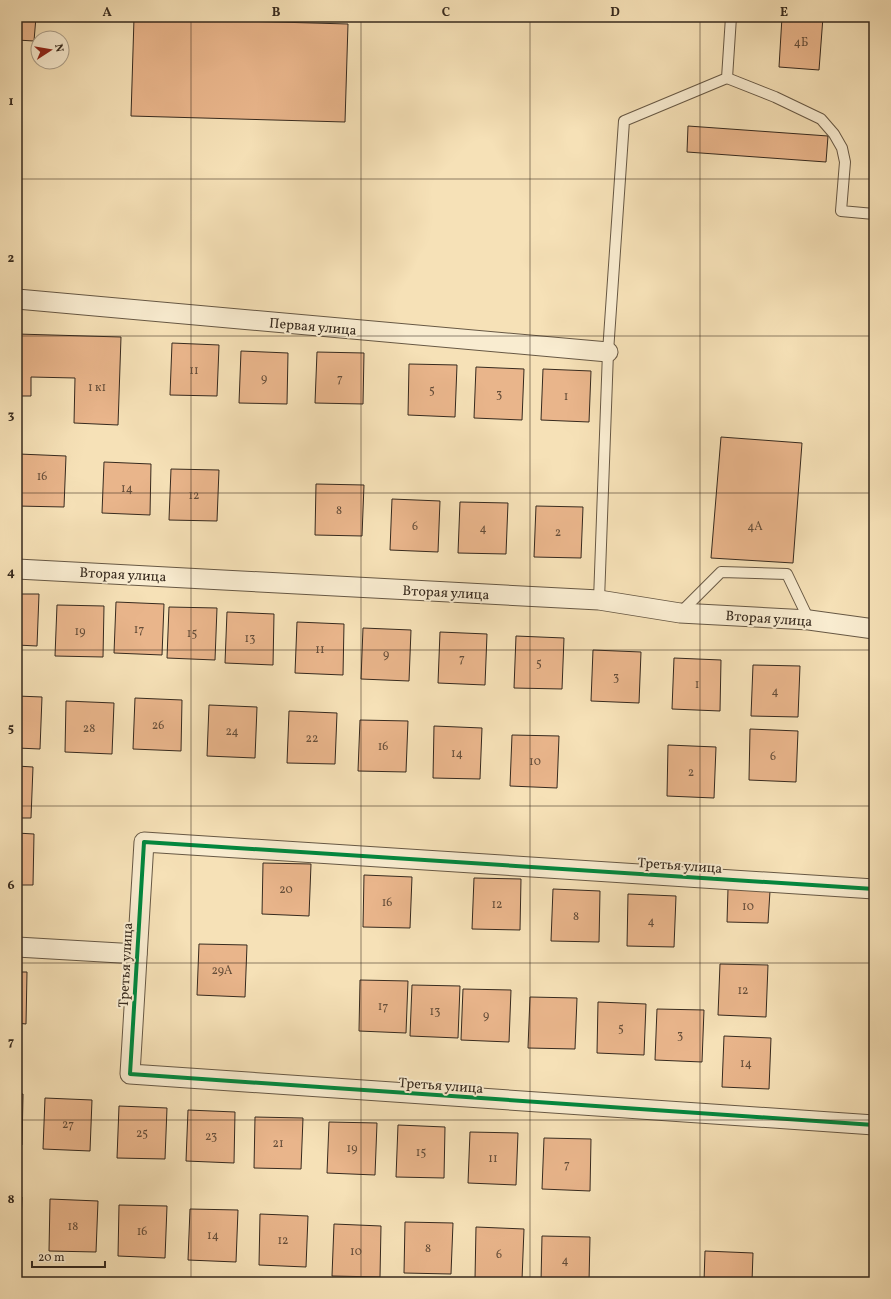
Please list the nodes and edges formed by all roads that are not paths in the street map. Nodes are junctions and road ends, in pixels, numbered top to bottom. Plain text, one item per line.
1 (731, 17) edge
2 (727, 78) junction
3 (874, 214) edge
4 (17, 299) edge
5 (608, 352) junction
6 (17, 569) edge
7 (599, 600) junction
8 (680, 613) junction
9 (809, 620) junction
10 (874, 629) edge
11 (874, 889) edge
12 (17, 947) edge
13 (137, 954) junction
14 (874, 1125) edge

1 - 2 lane
2 - 3 lane
2 - 5 lane
4 - 5 street, Первая улица
5 - 7 lane
6 - 7 street, Вторая улица
7 - 8 street, Вторая улица
8 - 9 street, Вторая улица
8 - 9 lane
9 - 10 street, Вторая улица
11 - 13 street, Третья улица
12 - 13 street, Третья улица
13 - 14 street, Третья улица

